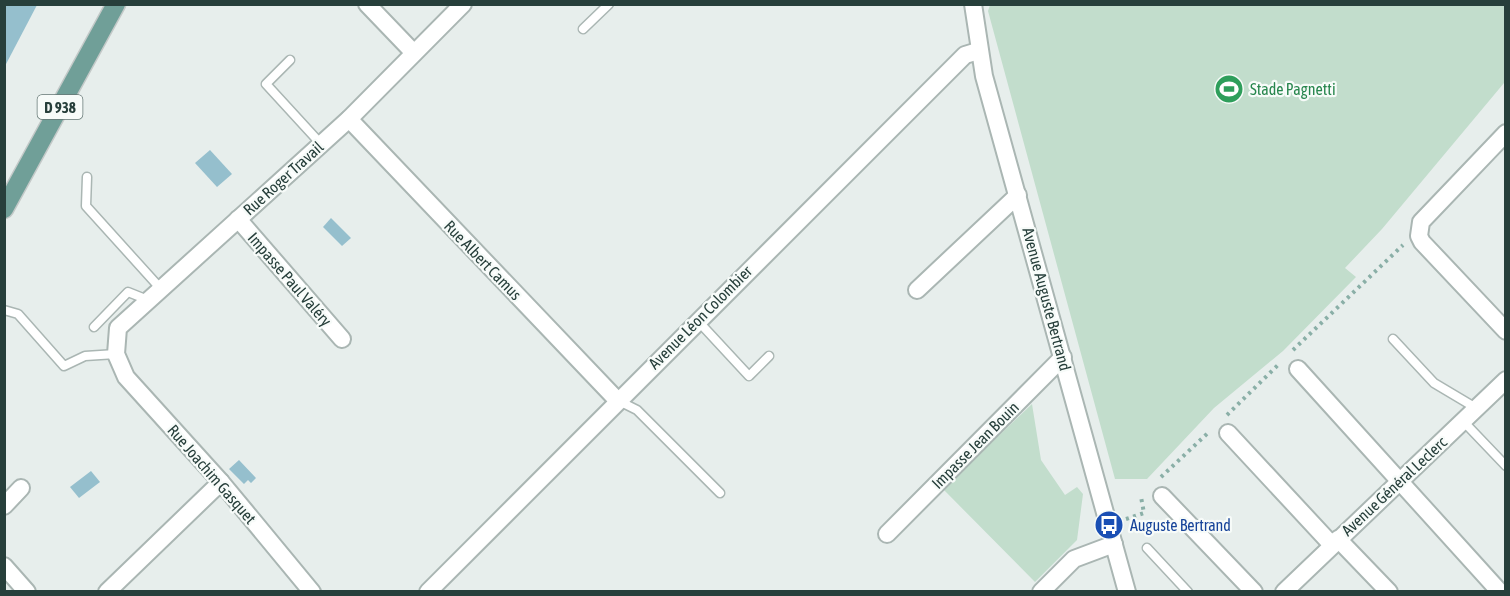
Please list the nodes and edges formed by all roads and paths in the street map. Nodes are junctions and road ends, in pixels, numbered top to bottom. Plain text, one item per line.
1 (116, 4) edge
2 (367, 4) edge
3 (463, 4) edge
4 (609, 4) edge
5 (973, 4) edge
6 (583, 29) dead end
7 (978, 51) junction
8 (414, 53) junction
9 (290, 60) dead end
10 (349, 119) junction
11 (1506, 133) edge
12 (321, 144) junction
13 (87, 177) dead end
14 (1018, 195) junction
15 (4, 209) edge
16 (238, 219) junction
17 (1419, 236) junction
18 (161, 289) junction
19 (917, 290) dead end
20 (148, 300) junction
21 (4, 310) edge
22 (698, 320) junction
23 (94, 327) dead end
24 (1506, 331) edge
25 (342, 339) dead end
26 (1393, 339) dead end
27 (116, 354) junction
28 (769, 356) dead end
29 (1063, 357) junction
30 (1294, 361) joint
31 (1281, 362) dead end
32 (1506, 380) edge
33 (617, 400) junction
34 (1476, 408) junction
35 (1463, 421) junction
36 (1221, 427) junction
37 (1506, 466) edge
38 (1400, 481) junction
39 (221, 482) junction
40 (21, 488) dead end
41 (1160, 488) joint
42 (720, 493) dead end
43 (1141, 496) dead end
44 (4, 506) edge
45 (1144, 513) dead end
46 (887, 534) dead end
47 (1335, 542) junction
48 (1114, 544) junction
49 (1147, 548) dead end
50 (4, 566) edge
51 (27, 591) edge
52 (107, 591) edge
53 (312, 591) edge
54 (428, 591) edge
55 (1041, 591) edge
56 (1127, 591) edge
57 (1188, 591) edge
58 (1254, 591) edge
59 (1284, 591) edge
60 (1389, 591) edge
61 (1500, 591) edge

1 - 15 main road, D 938
2 - 8 street
3 - 8 street, Rue Roger Travail
4 - 6 lane
5 - 7 street, Avenue Auguste Bertrand
7 - 14 street, Avenue Auguste Bertrand
7 - 22 street, Avenue Léon Colombier
8 - 10 street, Rue Roger Travail
9 - 12 lane
10 - 12 street, Rue Roger Travail
10 - 33 street, Rue Albert Camus
11 - 17 street
12 - 16 street, Rue Roger Travail
13 - 18 lane
14 - 19 street
14 - 29 street, Avenue Auguste Bertrand
16 - 18 street, Rue Roger Travail
16 - 25 street, Impasse Paul Valéry
17 - 24 street
17 - 30 path
18 - 20 street, Rue Roger Travail
20 - 23 lane
20 - 27 street, Rue Roger Travail
21 - 27 lane
22 - 28 lane
22 - 33 street, Avenue Léon Colombier
26 - 34 lane
27 - 39 street, Rue Joachim Gasquet
29 - 46 street, Impasse Jean Bouin
29 - 48 street, Avenue Auguste Bertrand
30 - 38 street
31 - 36 path
32 - 34 street, Avenue Général Leclerc
33 - 42 lane
33 - 54 street, Avenue Léon Colombier
34 - 35 street, Avenue Général Leclerc
35 - 37 lane
35 - 38 street, Avenue Général Leclerc
36 - 41 path
36 - 47 street
38 - 47 street, Avenue Général Leclerc
38 - 61 street
39 - 52 street
39 - 53 street, Rue Joachim Gasquet
40 - 44 street
41 - 58 street
43 - 45 path
47 - 59 street, Avenue Général Leclerc
47 - 60 street
48 - 55 street
48 - 56 street, Avenue Auguste Bertrand
49 - 57 lane
50 - 51 street

